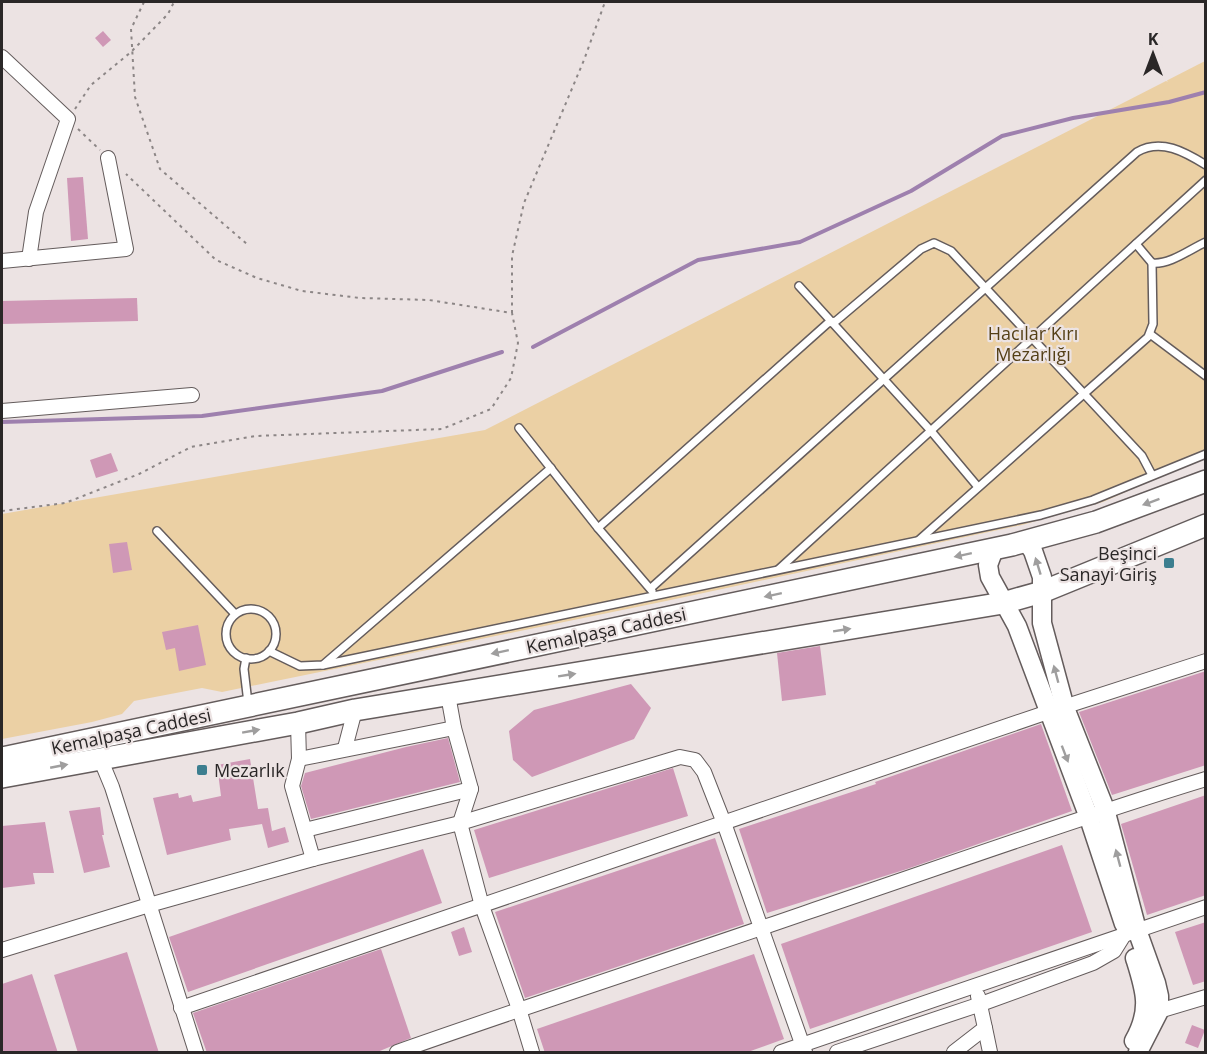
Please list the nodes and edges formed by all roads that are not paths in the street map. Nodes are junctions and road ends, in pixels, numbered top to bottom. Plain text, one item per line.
1 (2, 57) edge
2 (108, 158) road end
3 (1206, 165) edge
4 (1206, 180) edge
5 (1206, 242) edge
6 (1136, 244) junction
7 (29, 259) junction
8 (2, 261) edge
9 (1152, 263) junction
10 (799, 286) dead end
11 (986, 288) junction
12 (832, 322) junction
13 (1150, 334) junction
14 (1032, 338) junction
15 (1206, 376) edge
16 (884, 379) junction
17 (192, 395) dead end
18 (1084, 395) junction
19 (2, 411) edge
20 (519, 428) dead end
21 (931, 431) junction
22 (1206, 454) edge
23 (551, 468) junction
24 (1152, 475) junction
25 (1206, 481) edge
26 (978, 487) junction
27 (1206, 525) edge
28 (598, 528) junction
29 (158, 531) dead end
30 (1026, 541) junction
31 (917, 542) junction
32 (994, 549) junction
33 (777, 570) junction
34 (651, 588) junction
35 (1042, 592) junction
36 (655, 596) junction
37 (1003, 603) junction
38 (235, 614) junction
39 (269, 651) junction
40 (246, 658) junction
41 (1206, 661) edge
42 (323, 664) junction
43 (448, 695) junction
44 (248, 705) junction
45 (355, 710) junction
46 (1056, 710) junction
47 (298, 723) junction
48 (454, 728) junction
49 (345, 748) junction
50 (100, 758) junction
51 (2, 759) edge
52 (299, 759) junction
53 (2, 777) edge
54 (1206, 779) edge
55 (471, 789) junction
56 (1097, 812) junction
57 (724, 823) junction
58 (460, 824) junction
59 (305, 830) junction
60 (313, 860) junction
61 (149, 905) junction
62 (482, 906) junction
63 (1206, 908) edge
64 (761, 928) junction
65 (1129, 933) junction
66 (2, 950) edge
67 (974, 986) junction
68 (1206, 997) edge
69 (981, 1004) junction
70 (182, 1008) junction
71 (519, 1009) junction
72 (1159, 1011) junction
73 (985, 1028) junction
74 (804, 1048) edge
75 (196, 1053) edge
76 (397, 1053) edge
77 (532, 1053) edge
78 (781, 1053) edge
79 (837, 1053) edge
80 (954, 1053) edge
81 (990, 1053) edge
82 (1126, 1053) edge
83 (1138, 1053) edge

1 - 7 street
2 - 7 street
3 - 11 lane
4 - 6 lane
5 - 9 lane
6 - 9 lane
6 - 14 lane
7 - 8 street
9 - 13 lane
10 - 12 lane
11 - 12 lane
11 - 14 lane
11 - 16 lane
12 - 16 lane
12 - 28 lane
13 - 15 lane
13 - 18 lane
14 - 18 lane
14 - 21 lane
16 - 21 lane
16 - 34 lane
17 - 19 street
18 - 24 lane
18 - 26 lane
20 - 23 lane
21 - 26 lane
21 - 33 lane
22 - 24 lane
23 - 28 lane
23 - 42 lane
24 - 31 lane
25 -> 30 main road, Kemalpaşa Caddesi
26 - 31 lane
27 - 35 main road, Kemalpaşa Caddesi
28 - 34 lane
29 - 38 lane
30 - 32 main road, Kemalpaşa Caddesi
35 -> 30 street
31 - 33 lane
32 - 37 street
32 -> 44 main road, Kemalpaşa Caddesi
33 - 36 lane
34 - 36 lane
35 - 37 main road, Kemalpaşa Caddesi
46 -> 35 street
36 - 42 lane
43 -> 37 main road, Kemalpaşa Caddesi
37 - 46 street
38 - 39 lane
38 - 40 lane
39 - 40 lane
39 - 42 lane
40 - 44 lane
41 - 46 street
43 - 45 main road, Kemalpaşa Caddesi
43 - 48 street
44 - 51 main road, Kemalpaşa Caddesi
45 - 47 main road, Kemalpaşa Caddesi
45 - 49 street
46 - 56 street
46 - 57 street
50 -> 47 main road, Kemalpaşa Caddesi
47 - 52 street
48 - 49 street
48 - 55 street
49 - 52 street
53 -> 50 main road, Kemalpaşa Caddesi
50 - 61 street
52 - 59 street
54 - 56 street
55 - 58 street
55 - 59 street
56 - 64 street
56 - 65 street
57 - 58 street
57 - 62 street
57 - 64 street
58 - 60 street
58 - 62 street
59 - 60 street
60 - 61 street
61 - 66 street
61 - 70 street
62 - 70 street
62 - 71 street
63 - 65 street
64 - 71 street
64 - 74 street
65 - 67 street
65 - 69 street
65 - 72 street
65 - 82 street
67 - 69 street
67 - 74 street
68 - 72 street
69 - 73 street
69 - 79 street
70 - 75 street
71 - 76 street
71 - 77 street
72 - 83 street
73 - 80 street
73 - 81 street
74 - 78 street

